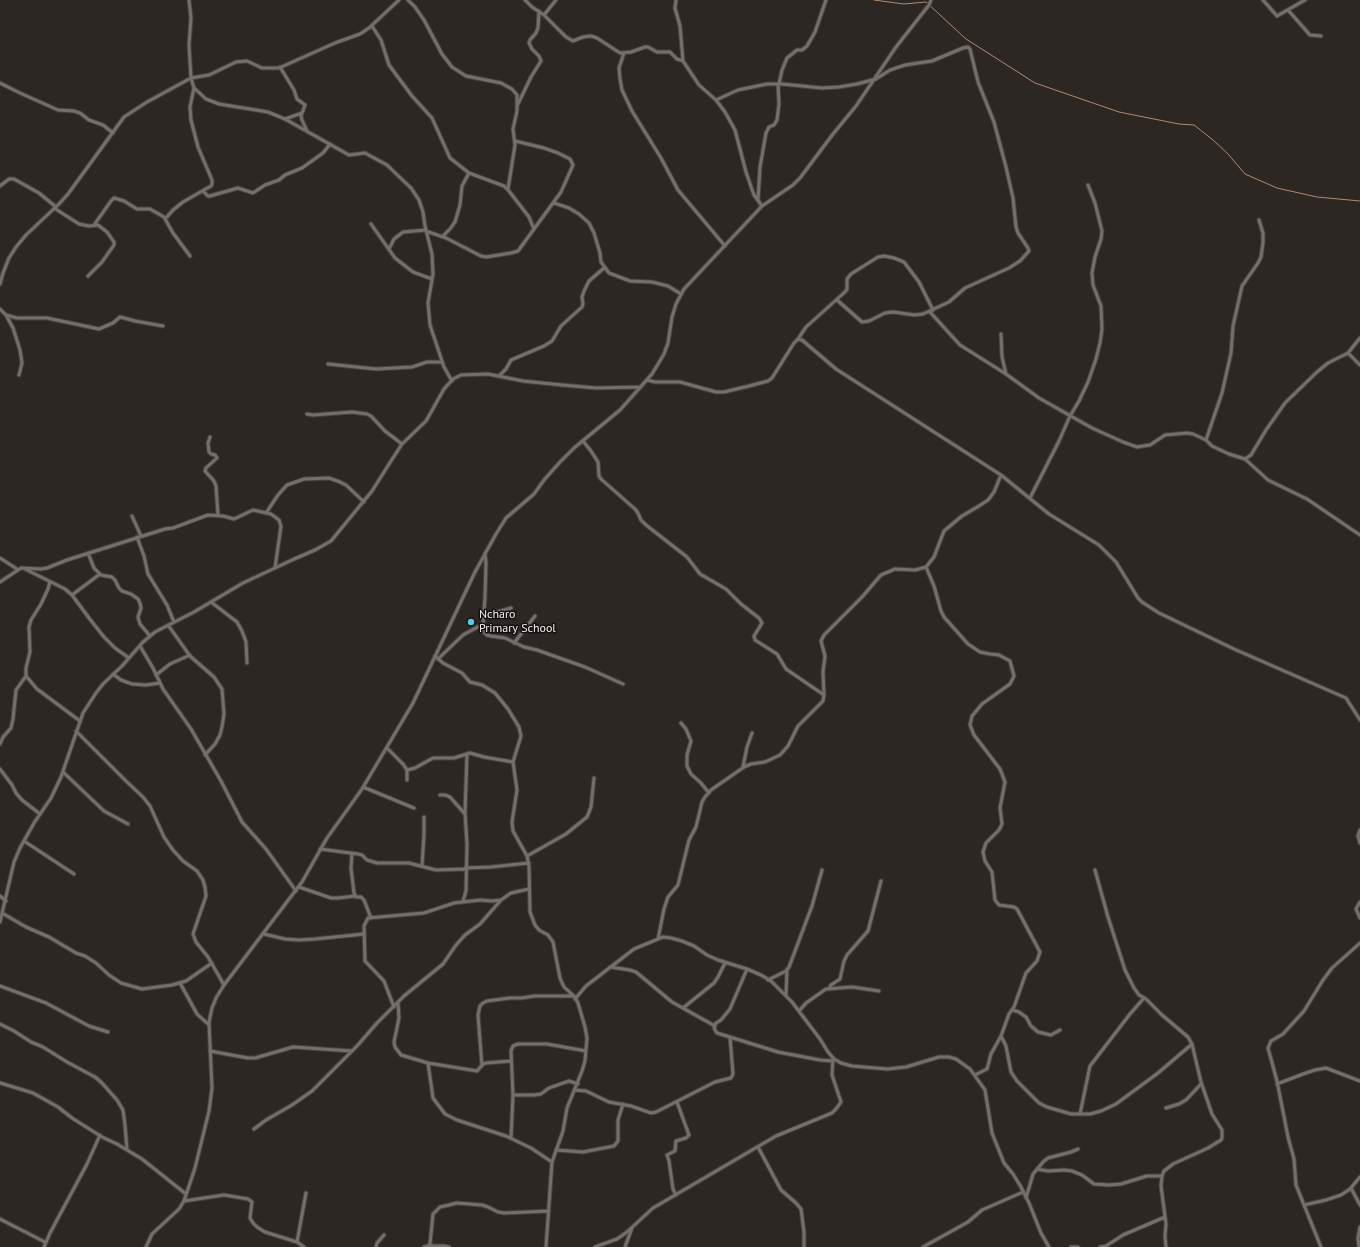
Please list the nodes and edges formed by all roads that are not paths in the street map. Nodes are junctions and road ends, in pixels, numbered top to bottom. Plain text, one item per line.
1 (190, 0) edge
2 (399, 0) edge
3 (408, 0) edge
4 (525, 0) edge
5 (556, 0) edge
6 (676, 0) edge
7 (826, 0) edge
8 (931, 0) edge
9 (1264, 0) edge
10 (1305, 0) edge
11 (1288, 10) junction
12 (539, 12) junction
13 (544, 15) junction
14 (372, 26) junction
15 (1321, 36) dead end
16 (624, 54) junction
17 (683, 61) junction
18 (280, 67) junction
19 (191, 78) junction
20 (876, 79) junction
21 (0, 83) edge
22 (778, 84) junction
23 (194, 88) junction
24 (716, 100) junction
25 (517, 106) junction
26 (302, 113) junction
27 (285, 119) junction
28 (307, 132) junction
29 (113, 133) junction
30 (514, 141) junction
31 (330, 144) junction
32 (469, 173) junction
33 (1088, 185) dead end
34 (0, 186) edge
35 (508, 190) junction
36 (203, 191) junction
37 (758, 200) junction
38 (554, 203) junction
39 (762, 206) junction
40 (55, 208) junction
41 (165, 220) junction
42 (1259, 220) dead end
43 (371, 224) dead end
44 (94, 225) junction
45 (534, 229) junction
46 (426, 230) junction
47 (443, 236) junction
48 (725, 246) junction
49 (389, 249) junction
50 (190, 256) dead end
51 (604, 268) junction
52 (88, 276) dead end
53 (432, 279) junction
54 (0, 284) edge
55 (682, 294) junction
56 (837, 300) junction
57 (0, 310) edge
58 (931, 311) junction
59 (6, 314) junction
60 (162, 326) dead end
61 (1001, 334) dead end
62 (1360, 338) edge
63 (798, 339) junction
64 (1348, 353) junction
65 (442, 362) junction
66 (328, 364) dead end
67 (1360, 365) edge
68 (19, 374) dead end
69 (1006, 374) junction
70 (499, 376) junction
71 (646, 380) junction
72 (452, 381) junction
73 (641, 387) junction
74 (307, 414) dead end
75 (1070, 416) junction
76 (210, 437) dead end
77 (1206, 440) junction
78 (583, 441) junction
79 (402, 444) junction
80 (1245, 459) junction
81 (1001, 476) junction
82 (1030, 498) junction
83 (364, 502) junction
84 (266, 512) junction
85 (218, 515) junction
86 (132, 516) dead end
87 (1360, 535) edge
88 (139, 537) junction
89 (88, 553) junction
90 (485, 553) junction
91 (0, 558) edge
92 (926, 567) junction
93 (22, 568) junction
94 (275, 568) junction
95 (17, 569) junction
96 (100, 574) junction
97 (0, 582) edge
98 (50, 582) junction
99 (72, 595) junction
100 (211, 602) junction
101 (511, 608) dead end
102 (484, 616) junction
103 (535, 616) dead end
104 (174, 622) junction
105 (484, 624) junction
106 (168, 625) junction
107 (150, 636) junction
108 (514, 643) junction
109 (140, 646) junction
110 (190, 655) junction
111 (434, 656) junction
112 (129, 658) junction
113 (438, 659) junction
114 (247, 663) dead end
115 (113, 674) junction
116 (156, 675) junction
117 (26, 676) junction
118 (160, 683) junction
119 (623, 684) dead end
120 (824, 695) junction
121 (1360, 720) edge
122 (80, 721) junction
123 (681, 723) dead end
124 (76, 731) junction
125 (752, 733) dead end
126 (0, 744) edge
127 (387, 748) junction
128 (467, 754) junction
129 (205, 755) junction
130 (513, 762) junction
131 (743, 768) junction
132 (0, 770) edge
133 (407, 770) junction
134 (63, 772) junction
135 (594, 778) dead end
136 (407, 780) dead end
137 (363, 787) junction
138 (708, 793) junction
139 (440, 795) dead end
140 (414, 808) dead end
141 (40, 814) junction
142 (465, 814) junction
143 (424, 817) dead end
144 (128, 824) dead end
145 (1360, 830) edge
146 (24, 841) junction
147 (1360, 842) edge
148 (320, 849) junction
149 (352, 854) junction
150 (527, 856) junction
151 (529, 863) junction
152 (422, 866) junction
153 (465, 869) junction
154 (822, 870) dead end
155 (1095, 870) dead end
156 (74, 874) dead end
157 (881, 881) dead end
158 (298, 887) junction
159 (529, 889) junction
160 (296, 891) junction
161 (0, 896) edge
162 (355, 896) junction
163 (501, 900) junction
164 (6, 901) junction
165 (463, 902) junction
166 (1360, 902) edge
167 (2, 913) junction
168 (371, 918) junction
169 (1360, 918) edge
170 (0, 922) edge
171 (264, 934) junction
172 (364, 934) junction
173 (658, 939) junction
174 (1360, 943) edge
175 (725, 962) junction
176 (212, 963) junction
177 (610, 967) junction
178 (747, 969) junction
179 (787, 970) junction
180 (768, 980) junction
181 (180, 983) junction
182 (224, 985) junction
183 (0, 986) edge
184 (829, 989) junction
185 (879, 991) dead end
186 (786, 995) junction
187 (574, 998) junction
188 (1144, 998) junction
189 (398, 1002) junction
190 (394, 1006) junction
191 (683, 1008) junction
192 (1012, 1010) junction
193 (799, 1011) junction
194 (0, 1024) edge
195 (209, 1025) junction
196 (715, 1026) junction
197 (1060, 1030) dead end
198 (108, 1032) dead end
199 (1001, 1036) junction
200 (730, 1037) junction
201 (1192, 1044) junction
202 (210, 1050) junction
203 (352, 1051) junction
204 (586, 1051) junction
205 (833, 1060) junction
206 (511, 1061) junction
207 (428, 1063) junction
208 (482, 1066) junction
209 (975, 1075) junction
210 (1360, 1081) edge
211 (0, 1083) edge
212 (578, 1084) junction
213 (1201, 1084) junction
214 (1277, 1084) junction
215 (575, 1090) junction
216 (513, 1096) junction
217 (677, 1102) junction
218 (622, 1104) junction
219 (1166, 1108) dead end
220 (1080, 1114) junction
221 (254, 1129) dead end
222 (100, 1136) junction
223 (511, 1138) junction
224 (758, 1147) junction
225 (1078, 1149) dead end
226 (127, 1150) junction
227 (556, 1150) junction
228 (552, 1162) junction
229 (1037, 1169) junction
230 (1162, 1176) junction
231 (1360, 1177) edge
232 (1351, 1188) junction
233 (1023, 1192) junction
234 (306, 1193) dead end
235 (186, 1194) junction
236 (676, 1195) junction
237 (1026, 1198) junction
238 (184, 1201) junction
239 (1304, 1204) junction
240 (1360, 1206) edge
241 (549, 1211) junction
242 (1165, 1217) junction
243 (0, 1219) edge
244 (1360, 1227) edge
245 (633, 1228) junction
246 (384, 1235) dead end
247 (45, 1242) junction
248 (297, 1242) junction
249 (44, 1247) edge
250 (146, 1247) edge
251 (304, 1247) edge
252 (376, 1247) edge
253 (426, 1247) edge
254 (449, 1247) edge
255 (546, 1247) edge
256 (595, 1247) edge
257 (625, 1247) edge
258 (804, 1247) edge
259 (923, 1247) edge
260 (1050, 1247) edge
261 (1071, 1247) edge
262 (1078, 1247) edge
263 (1100, 1247) edge
264 (1166, 1247) edge
265 (1321, 1247) edge
266 (1359, 1247) edge

1 - 19 street
2 - 14 street
3 - 25 street
4 - 12 street
5 - 13 street
6 - 17 street
7 - 22 street
8 - 20 street
9 - 11 street
10 - 11 street
11 - 15 street
12 - 13 street
12 - 25 street
13 - 16 street
14 - 18 street
14 - 32 street
16 - 17 street
16 - 48 street
17 - 24 street
18 - 19 street
18 - 26 street
19 - 23 street
19 - 29 street
20 - 22 street
20 - 39 street
20 - 58 street
21 - 29 street
22 - 24 street
22 - 37 street
23 - 27 street
23 - 36 street
24 - 37 street
25 - 30 street
26 - 27 street
26 - 28 street
27 - 28 street
28 - 31 street
29 - 40 street
30 - 35 street
30 - 38 street
31 - 36 street
31 - 46 street
32 - 35 street
32 - 47 street
33 - 75 street
34 - 40 street
35 - 45 street
36 - 41 street
37 - 39 street
38 - 45 street
38 - 51 street
39 - 48 street
40 - 44 street
40 - 54 street
41 - 44 street
41 - 50 street
42 - 77 street
43 - 49 street
44 - 52 street
45 - 47 street
46 - 47 street
46 - 49 street
46 - 53 street
48 - 55 street
49 - 53 street
51 - 55 street
51 - 70 street
53 - 65 street
55 - 71 street
56 - 58 street
56 - 58 street
56 - 63 street
57 - 59 street
58 - 69 street
59 - 60 street
59 - 68 street
61 - 69 street
62 - 64 street
63 - 71 street
63 - 81 street
64 - 67 street
64 - 80 street
65 - 66 street
65 - 72 street
69 - 75 street
70 - 72 street
70 - 73 street
71 - 73 street
72 - 79 street
73 - 78 street
74 - 79 street
75 - 77 street
75 - 82 street
76 - 85 street
77 - 80 street
78 - 90 street
78 - 120 street
79 - 83 street
80 - 87 street
81 - 82 street
81 - 92 street
82 - 121 street
83 - 84 street
83 - 94 street
84 - 85 street
84 - 94 street
85 - 88 street
86 - 88 street
88 - 89 street
88 - 104 street
89 - 93 street
89 - 96 street
90 - 102 street
90 - 111 street
91 - 95 street
92 - 120 street
92 - 192 street
93 - 95 street
93 - 98 street
94 - 100 street
95 - 97 street
96 - 99 street
96 - 107 street
98 - 99 street
98 - 117 street
99 - 112 street
100 - 104 street
100 - 114 street
101 - 102 street
102 - 105 street
103 - 108 street
104 - 106 street
105 - 108 street
105 - 113 street
106 - 107 street
106 - 110 street
107 - 109 street
108 - 119 street
109 - 112 street
109 - 116 street
110 - 116 street
110 - 129 street
111 - 113 street
111 - 127 street
112 - 115 street
113 - 130 street
115 - 118 street
115 - 122 street
116 - 118 street
117 - 122 street
117 - 126 street
118 - 129 street
120 - 131 street
122 - 124 street
123 - 138 street
124 - 134 street
124 - 176 street
125 - 131 street
127 - 133 street
127 - 137 street
128 - 130 street
128 - 133 street
128 - 142 street
129 - 160 street
130 - 150 street
131 - 138 street
132 - 141 street
133 - 136 street
134 - 141 street
134 - 144 street
135 - 150 street
137 - 140 street
137 - 148 street
138 - 173 street
139 - 142 street
141 - 146 street
142 - 153 street
143 - 152 street
145 - 147 street
146 - 156 street
146 - 164 street
148 - 149 street
148 - 158 street
149 - 152 street
149 - 162 street
150 - 151 street
151 - 153 street
151 - 159 street
152 - 153 street
153 - 165 street
154 - 179 street
155 - 188 street
157 - 184 street
158 - 160 street
158 - 162 street
159 - 163 street
159 - 187 street
160 - 171 street
161 - 164 street
162 - 168 street
163 - 165 street
163 - 189 street
164 - 167 street
165 - 168 street
166 - 169 street
167 - 170 street
167 - 181 street
168 - 172 street
171 - 172 street
171 - 182 street
172 - 190 street
173 - 175 street
173 - 177 street
174 - 214 street
175 - 178 street
175 - 191 street
176 - 181 street
176 - 182 street
177 - 187 street
177 - 191 street
178 - 180 street
178 - 196 street
179 - 180 street
179 - 186 street
180 - 186 street
181 - 195 street
182 - 195 street
183 - 198 street
184 - 185 street
184 - 193 street
186 - 193 street
187 - 204 street
187 - 208 street
188 - 201 street
188 - 220 street
189 - 190 street
189 - 207 street
190 - 203 street
191 - 196 street
192 - 197 street
192 - 199 street
193 - 205 street
194 - 226 street
195 - 202 street
196 - 200 street
199 - 209 street
199 - 220 street
200 - 205 street
200 - 217 street
201 - 213 street
201 - 220 street
202 - 203 street
202 - 235 street
203 - 221 street
204 - 206 street
204 - 212 street
205 - 209 street
205 - 224 street
206 - 208 street
206 - 216 street
207 - 208 street
207 - 223 street
209 - 233 street
210 - 214 street
211 - 222 street
212 - 215 street
212 - 216 street
213 - 219 street
213 - 230 street
214 - 239 street
215 - 218 street
215 - 227 street
216 - 223 street
217 - 218 street
217 - 236 street
218 - 227 street
222 - 226 street
222 - 247 street
223 - 228 street
224 - 236 street
224 - 258 street
225 - 229 street
226 - 235 street
227 - 228 street
228 - 241 street
229 - 230 street
229 - 237 street
230 - 242 street
231 - 232 street
232 - 239 street
232 - 240 street
233 - 237 street
233 - 259 street
234 - 248 street
235 - 238 street
236 - 245 street
237 - 260 street
238 - 248 street
238 - 250 street
239 - 265 street
241 - 253 street
241 - 255 street
242 - 263 street
242 - 264 street
243 - 247 street
244 - 266 street
245 - 256 street
245 - 257 street
246 - 252 street
247 - 249 street
248 - 251 street
253 - 254 street
261 - 262 street

